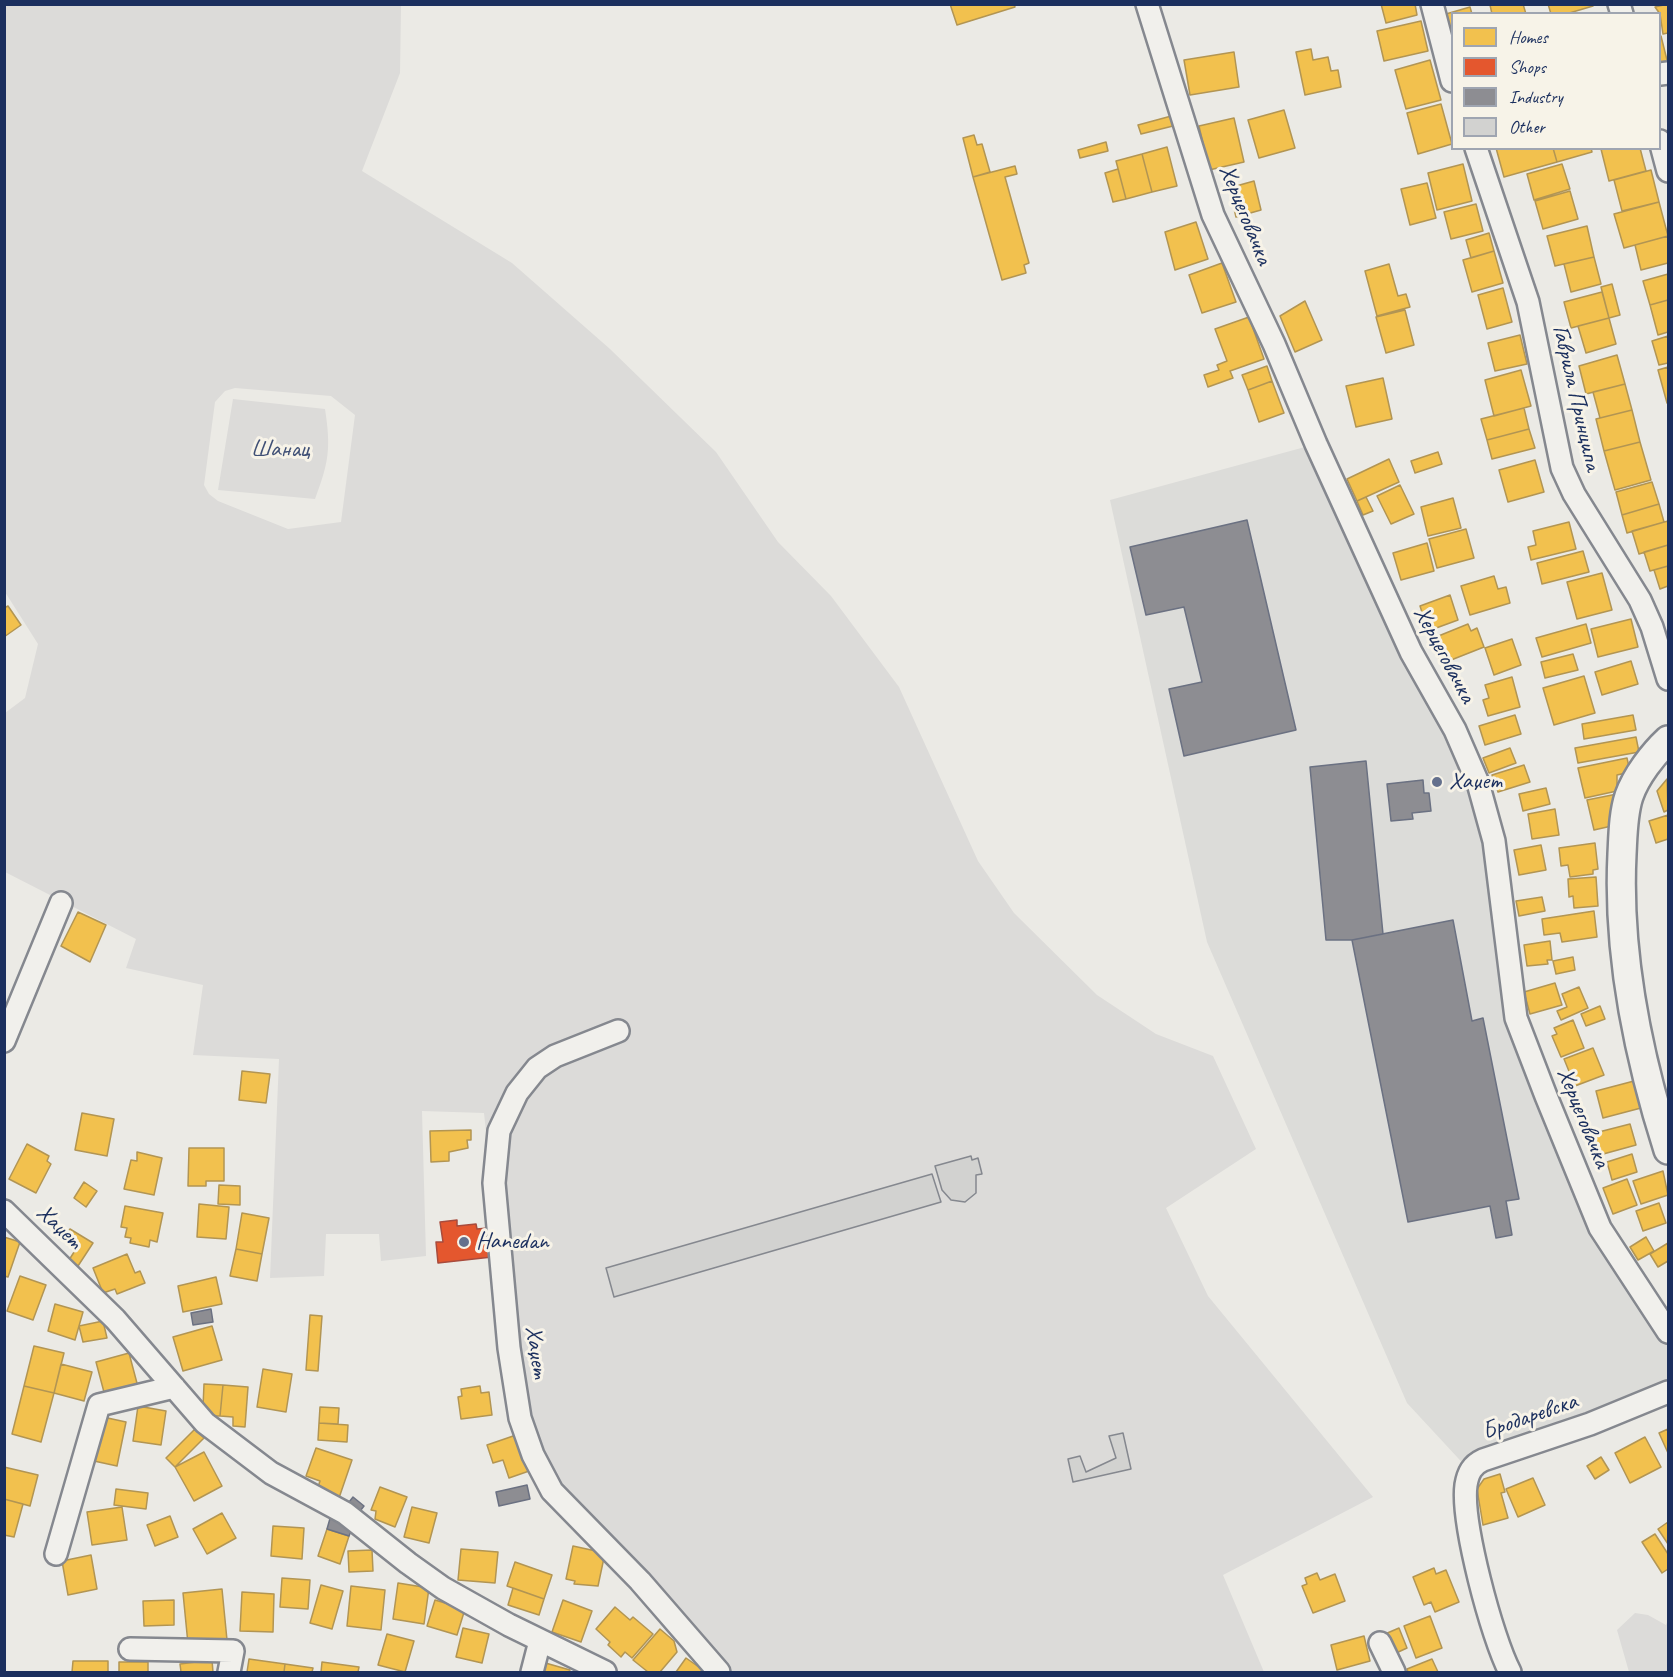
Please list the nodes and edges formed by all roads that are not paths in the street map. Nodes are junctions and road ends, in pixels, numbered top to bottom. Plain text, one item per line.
1 (1147, 4) edge
2 (1432, 4) edge
3 (1451, 77) edge
4 (1661, 148) edge
5 (1477, 150) edge
6 (1668, 171) edge
7 (1668, 679) edge
8 (1668, 740) edge
9 (61, 903) dead end
10 (618, 1031) dead end
11 (4, 1041) edge
12 (1668, 1150) edge
13 (4, 1211) edge
14 (1668, 1332) edge
15 (174, 1387) junction
16 (1668, 1392) edge
17 (56, 1554) dead end
18 (540, 1641) junction
19 (1380, 1643) dead end
20 (130, 1649) dead end
21 (229, 1672) edge
22 (532, 1672) edge
23 (605, 1672) edge
24 (719, 1672) edge
25 (1394, 1672) edge
26 (1510, 1672) edge

1 - 14 street, Херцеговачка
2 - 3 street
4 - 6 street
5 - 7 street, Гаврила Принципа
8 - 12 street
9 - 11 street
10 - 24 street, Хаџет
13 - 15 street, Хаџет
15 - 17 street
15 - 18 street, Хаџет
16 - 26 street, Бродаревска
18 - 22 street
18 - 23 street, Хаџет
19 - 25 street
20 - 21 street

